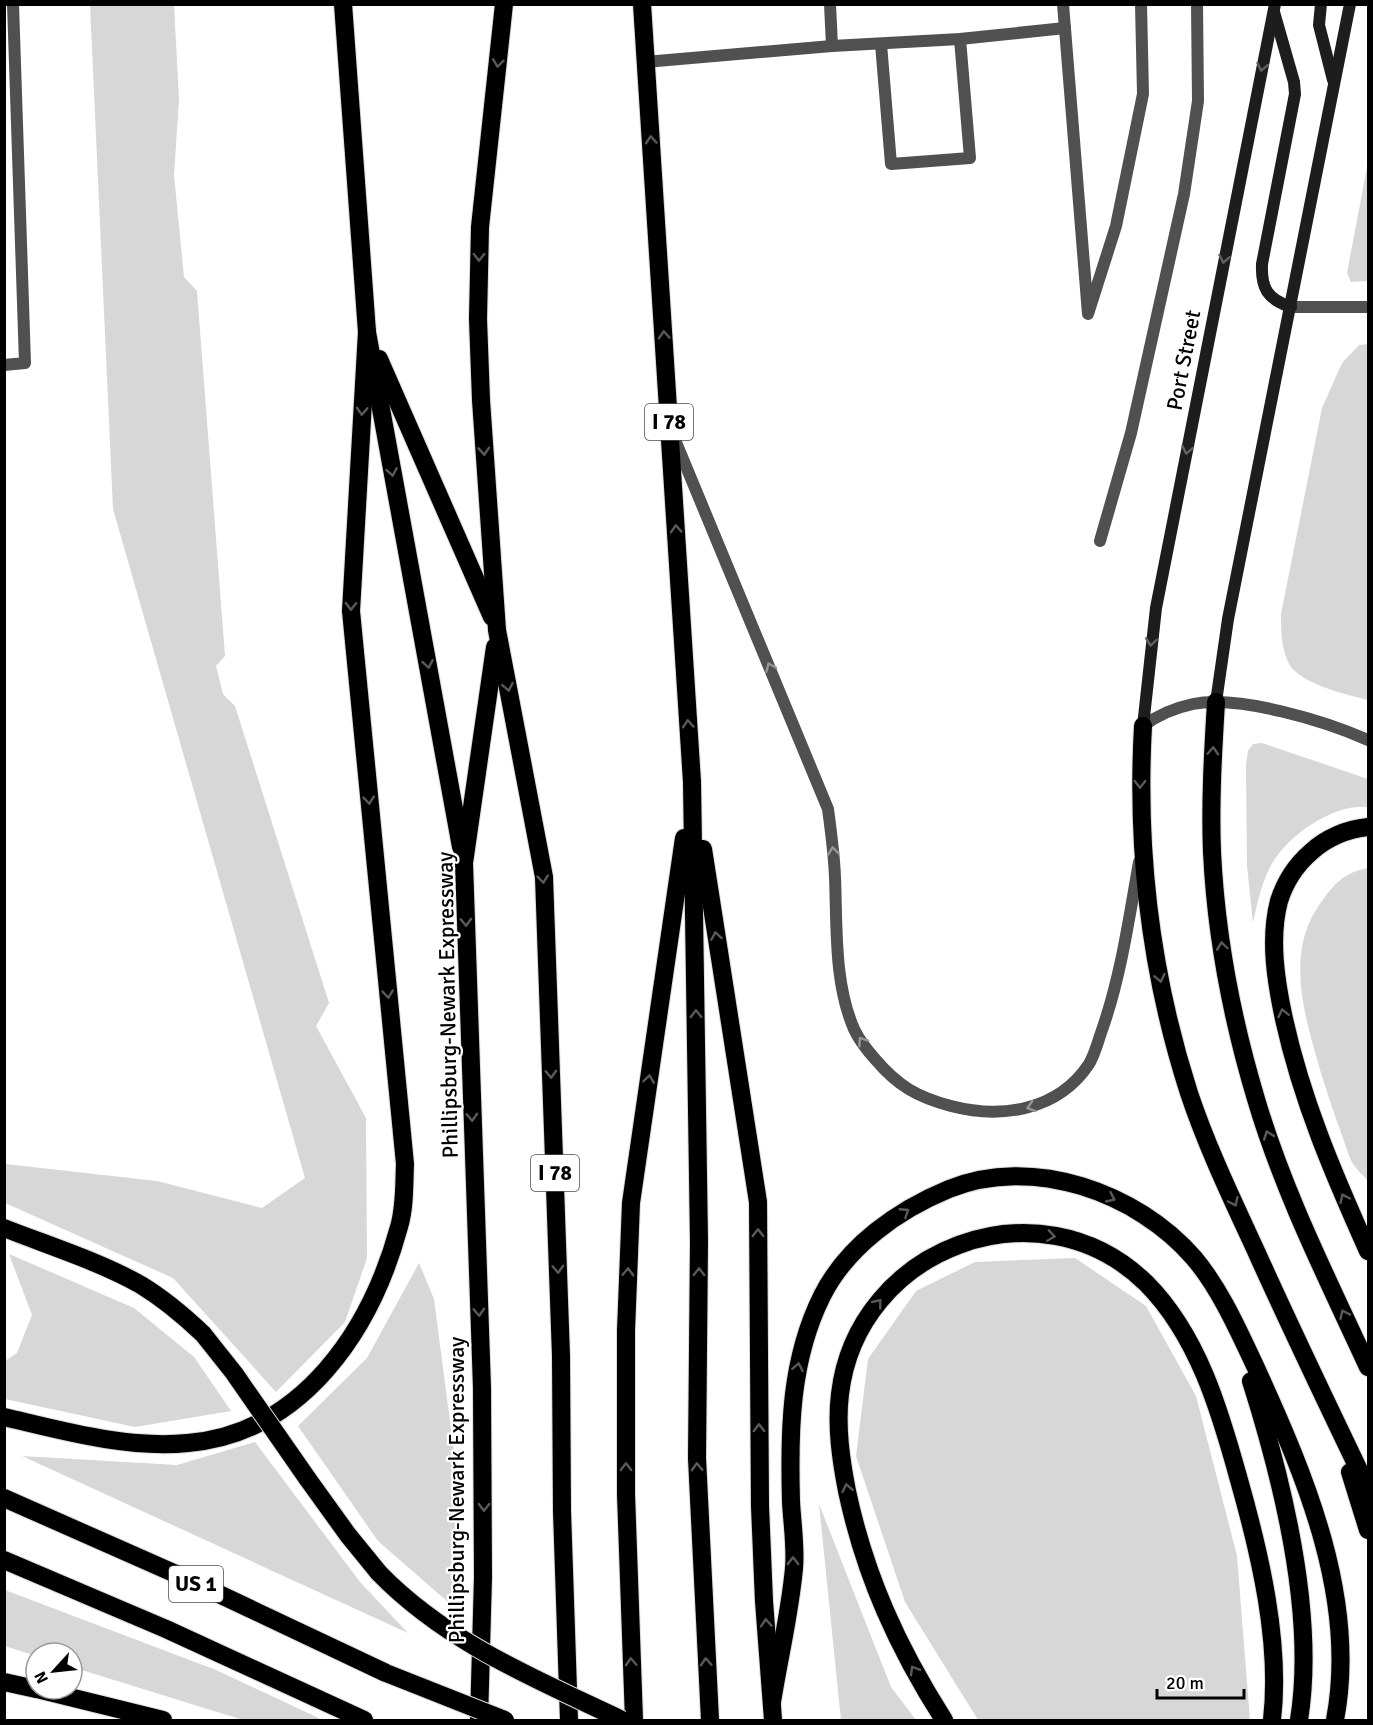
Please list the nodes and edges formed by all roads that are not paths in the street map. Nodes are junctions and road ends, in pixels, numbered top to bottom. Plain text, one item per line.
1 (13, 4) edge
2 (343, 4) edge
3 (504, 4) edge
4 (642, 4) edge
5 (648, 4) edge
6 (653, 4) edge
7 (830, 4) edge
8 (1063, 4) edge
9 (1141, 4) edge
10 (1197, 4) edge
11 (1321, 4) edge
12 (1350, 4) edge
13 (1274, 7) edge
14 (1065, 28) junction
15 (960, 39) junction
16 (881, 44) junction
17 (832, 46) junction
18 (645, 62) junction
19 (1334, 84) junction
20 (1291, 307) junction
21 (1368, 307) edge
22 (367, 332) junction
23 (4, 365) edge
24 (669, 425) junction
25 (1100, 541) dead end
26 (497, 630) junction
27 (1216, 702) junction
28 (1143, 726) junction
29 (1350, 732) junction
30 (1368, 732) edge
31 (1368, 740) edge
32 (692, 782) junction
33 (1368, 827) edge
34 (1142, 850) junction
35 (464, 863) junction
36 (4, 1228) edge
37 (1368, 1251) edge
38 (1220, 1298) junction
39 (1308, 1365) junction
40 (1368, 1367) edge
41 (4, 1417) edge
42 (1368, 1489) edge
43 (4, 1498) edge
44 (1368, 1530) edge
45 (4, 1560) edge
46 (386, 1673) junction
47 (4, 1682) edge
48 (24, 1686) edge
49 (84, 1701) edge
50 (772, 1702) junction
51 (163, 1720) edge
52 (364, 1720) edge
53 (480, 1720) edge
54 (505, 1720) edge
55 (569, 1720) edge
56 (622, 1720) edge
57 (634, 1720) edge
58 (710, 1720) edge
59 (773, 1720) edge
60 (944, 1720) edge
61 (1272, 1720) edge
62 (1299, 1720) edge
63 (1335, 1720) edge

1 - 23 street
2 - 22 highway
3 -> 26 highway, I 78
4 - 18 highway, I 78
5 - 18 highway
6 - 18 highway
7 - 17 street
8 - 14 street
9 - 14 street
10 - 25 street
11 - 19 main road
12 - 19 main road
13 - 20 main road
13 -> 28 main road, Port Street
14 - 15 street
15 - 16 street
15 - 16 street
16 - 17 street
17 - 18 street
24 -> 18 highway, I 78
19 - 20 main road
20 - 21 street
20 - 27 main road
22 - 26 highway
22 -> 35 highway
22 -> 41 highway
32 -> 24 highway, I 78
34 -> 24 street
26 - 35 highway, Phillipsburg-Newark Expressway / I 78
26 -> 55 highway, I 78
27 - 28 street
27 - 29 street
40 -> 27 highway
28 -> 34 highway
29 - 30 street
29 - 31 street
50 -> 32 highway, I 78
57 -> 32 highway, I 78
58 -> 32 highway
37 -> 33 highway
34 -> 39 highway
35 -> 53 highway, Phillipsburg-Newark Expressway / I 78
36 - 56 highway, bridge
50 -> 38 highway
38 - 62 highway
38 - 63 highway
39 - 42 highway
39 - 44 highway
43 - 46 highway, US 1
45 - 52 highway
46 - 53 highway, US 1, bridge
46 - 54 highway, bridge
47 - 48 highway
49 - 51 highway
50 - 59 highway, I 78
60 -> 61 highway

